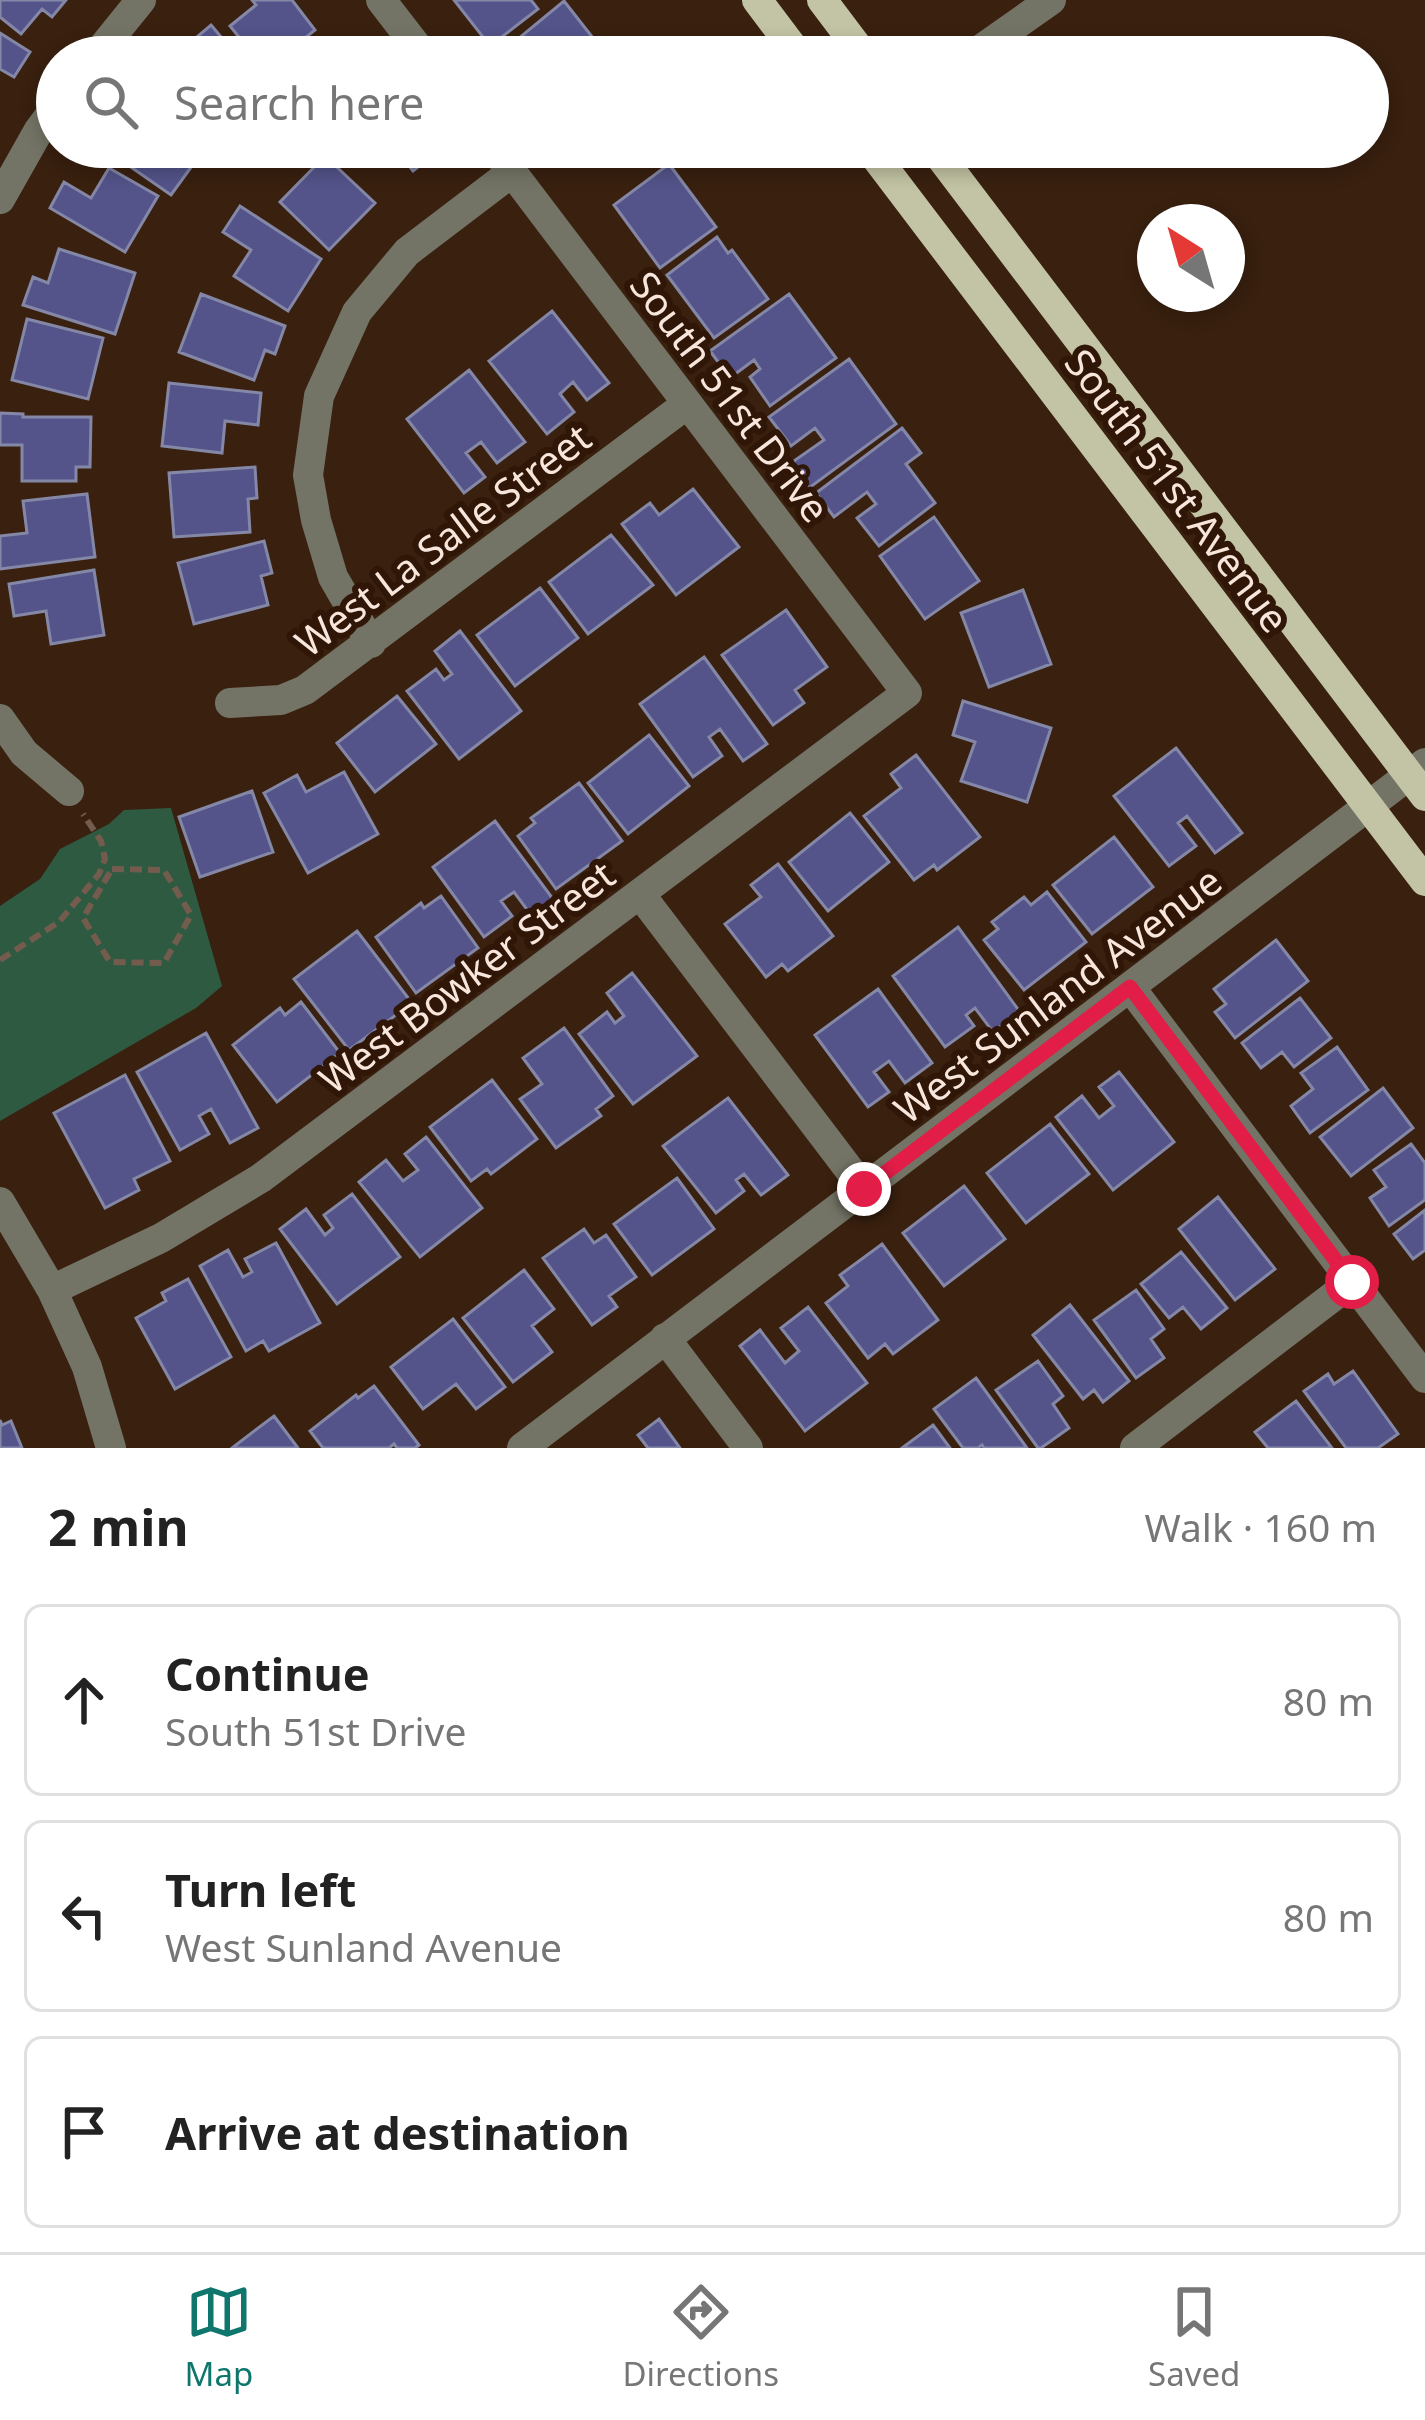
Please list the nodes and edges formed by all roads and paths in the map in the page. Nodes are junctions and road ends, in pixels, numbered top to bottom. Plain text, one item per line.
1 (142, 0) edge
2 (382, 0) edge
3 (757, 0) edge
4 (822, 0) edge
5 (1051, 0) edge
6 (112, 36) edge
7 (409, 36) edge
8 (784, 36) edge
9 (849, 36) edge
10 (1000, 36) edge
11 (36, 135) edge
12 (509, 168) edge
13 (884, 168) edge
14 (949, 168) edge
15 (512, 172) junction
16 (0, 199) edge
17 (687, 404) junction
18 (370, 643) junction
19 (907, 693) joint
20 (230, 703) dead end
21 (0, 719) edge
22 (1420, 778) edge
23 (69, 791) joint
24 (1367, 806) junction
25 (1425, 881) edge
26 (98, 882) junction
27 (640, 894) junction
28 (0, 960) edge
29 (1130, 987) junction
30 (864, 1189) junction
31 (0, 1202) edge
32 (1352, 1282) junction
33 (52, 1290) junction
34 (665, 1338) junction
35 (1425, 1378) edge
36 (112, 1448) edge
37 (522, 1448) edge
38 (748, 1448) edge
39 (1135, 1448) edge

1 - 6 street
2 - 7 street
3 - 8 main road
4 - 9 main road
5 - 10 street
11 - 16 street
12 - 15 street, South 51st Drive
13 - 24 main road, South 51st Avenue
14 - 22 main road, South 51st Avenue
15 - 17 street, South 51st Drive
15 - 18 street
17 - 18 street, West La Salle Street
17 - 19 street, South 51st Drive
18 - 20 street, West La Salle Street
19 - 27 street, West Bowker Street
21 - 23 street
22 - 24 street, West Sunland Avenue
23 - 26 path
24 - 25 main road, South 51st Avenue
24 - 29 street, West Sunland Avenue
26 - 26 path
26 - 28 path
27 - 30 street
27 - 33 street, West Bowker Street
29 - 30 street, West Sunland Avenue
29 - 32 street
30 - 34 street, West Sunland Avenue
31 - 33 street
32 - 35 street
32 - 39 street
33 - 36 street
34 - 37 street, West Sunland Avenue
34 - 38 street

